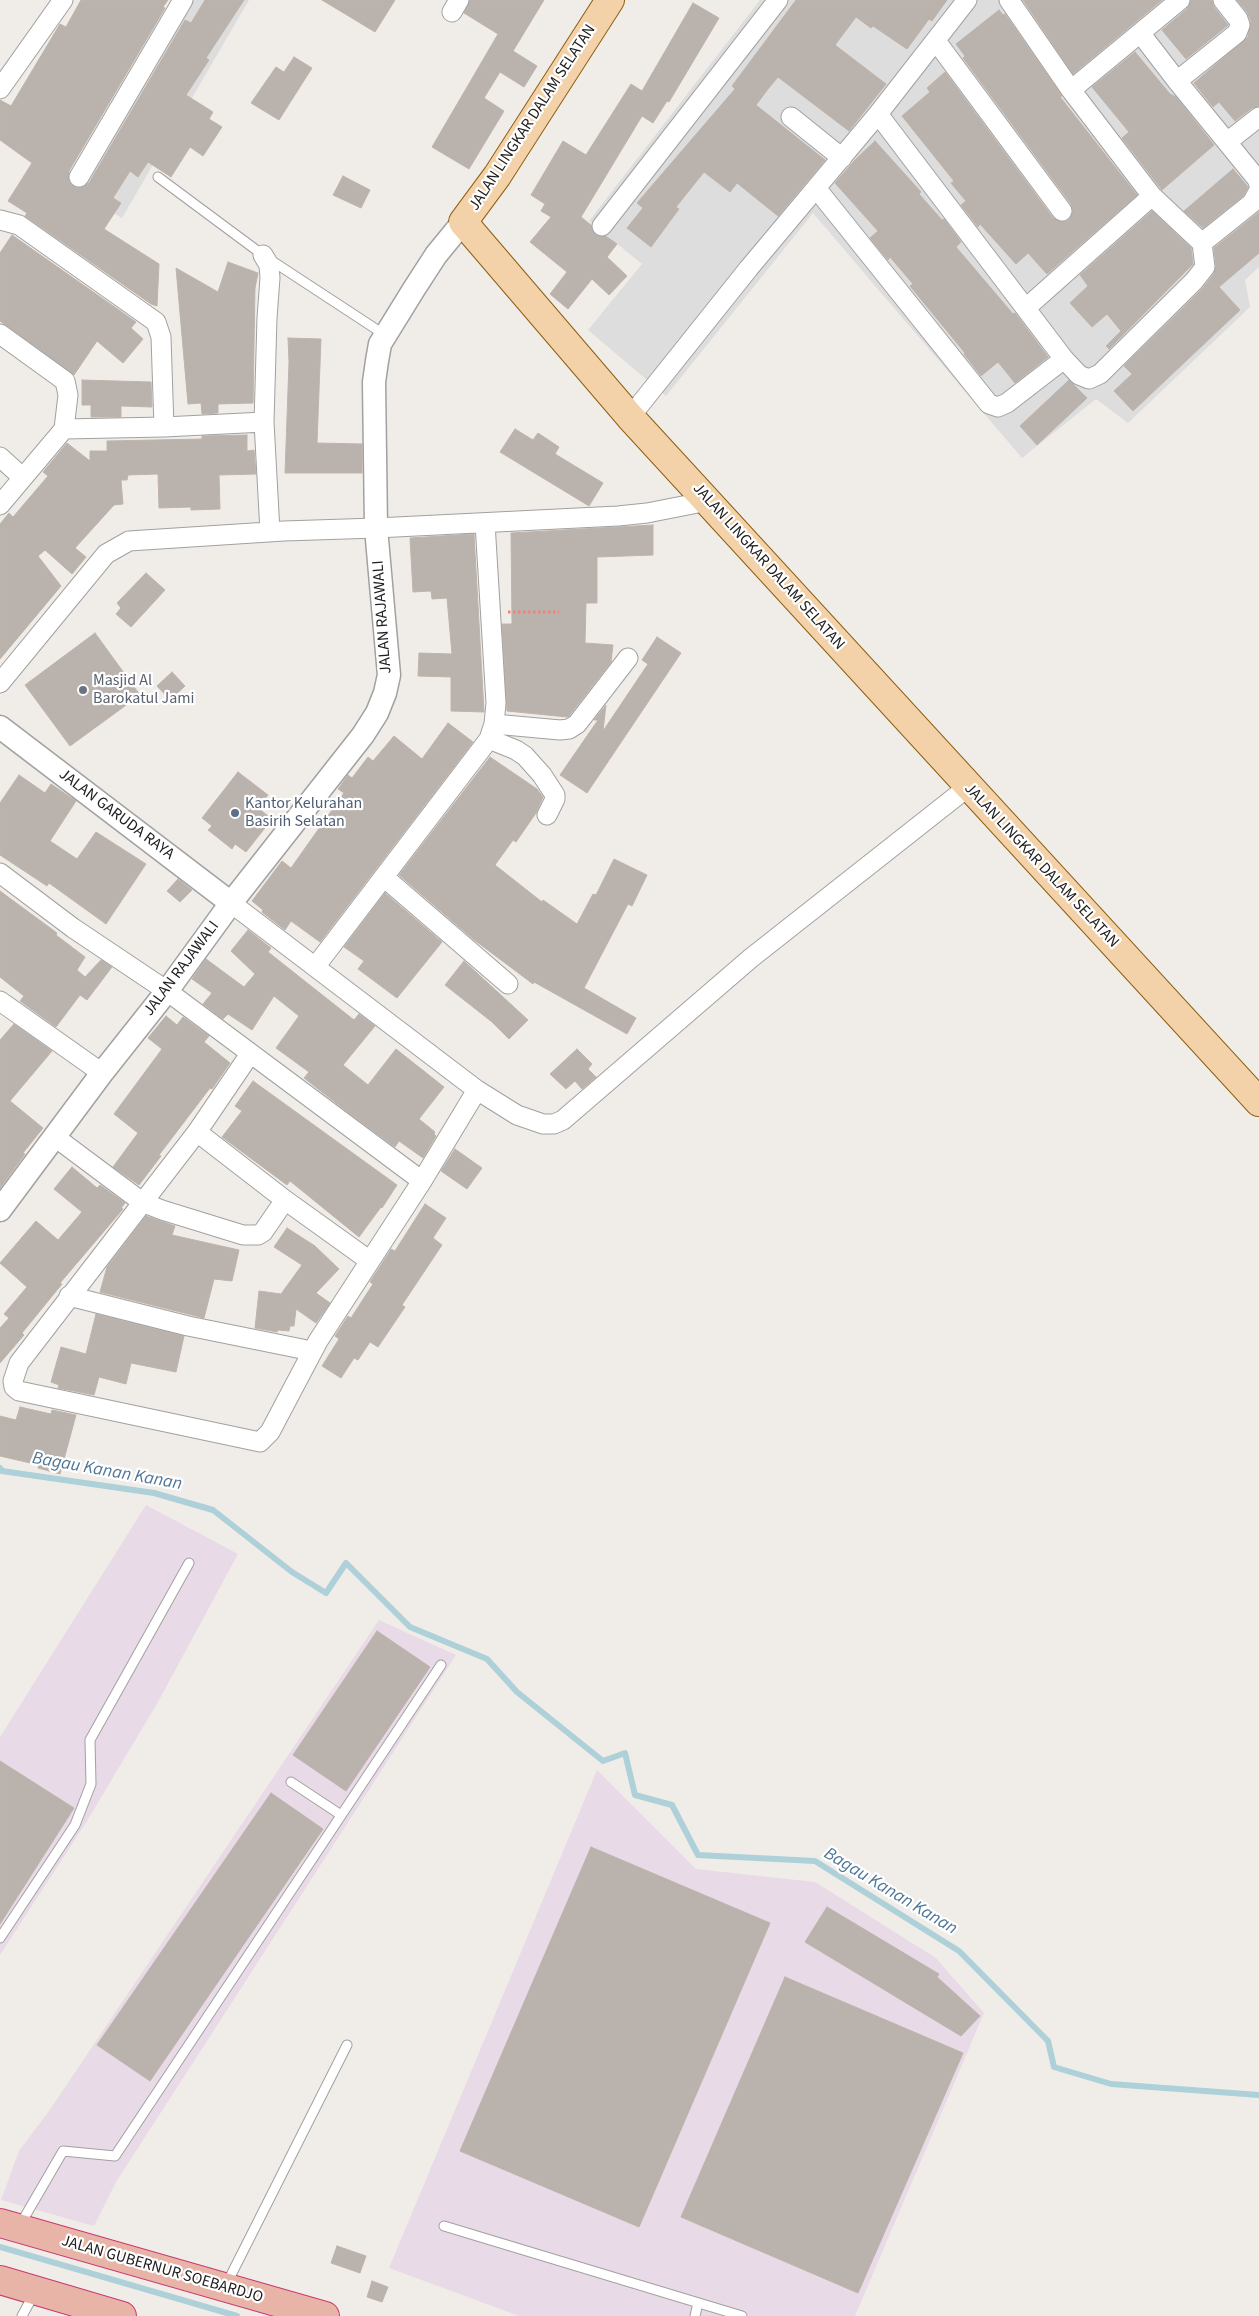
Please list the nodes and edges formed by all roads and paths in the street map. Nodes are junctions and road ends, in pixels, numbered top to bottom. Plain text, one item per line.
1 (63, 0) edge
2 (183, 0) edge
3 (610, 0) edge
4 (778, 0) edge
5 (966, 0) edge
6 (1009, 0) edge
7 (1180, 0) edge
8 (1223, 0) edge
9 (1141, 34) junction
10 (936, 41) junction
11 (1177, 81) junction
12 (0, 89) edge
13 (1071, 90) junction
14 (878, 114) junction
15 (1259, 116) edge
16 (791, 117) dead end
17 (1227, 142) junction
18 (842, 158) junction
19 (79, 177) dead end
20 (158, 177) dead end
21 (1259, 185) edge
22 (816, 188) junction
23 (1259, 190) edge
24 (1152, 196) junction
25 (1062, 212) dead end
26 (0, 220) edge
27 (463, 222) junction
28 (602, 226) dead end
29 (1202, 243) junction
30 (263, 255) junction
31 (1026, 308) junction
32 (0, 334) edge
33 (385, 336) junction
34 (1064, 359) junction
35 (630, 417) junction
36 (264, 422) junction
37 (164, 427) junction
38 (64, 429) junction
39 (0, 457) edge
40 (22, 477) junction
41 (708, 501) junction
42 (0, 505) edge
43 (485, 523) junction
44 (376, 528) junction
45 (270, 532) junction
46 (490, 612) junction
47 (559, 612) dead end
48 (628, 658) dead end
49 (0, 682) edge
50 (0, 727) edge
51 (491, 732) junction
52 (968, 787) junction
53 (547, 815) dead end
54 (0, 873) edge
55 (384, 878) junction
56 (231, 903) junction
57 (315, 967) junction
58 (508, 984) dead end
59 (167, 991) junction
60 (3, 1010) edge
61 (250, 1054) junction
62 (102, 1073) junction
63 (477, 1090) junction
64 (1259, 1102) edge
65 (197, 1132) junction
66 (55, 1137) junction
67 (422, 1180) junction
68 (285, 1200) junction
69 (142, 1202) junction
70 (2, 1204) edge
71 (370, 1261) junction
72 (69, 1296) junction
73 (312, 1351) junction
74 (190, 1563) dead end
75 (440, 1665) dead end
76 (291, 1782) dead end
77 (341, 1815) junction
78 (0, 1938) edge
79 (347, 2045) dead end
80 (9, 2226) edge
81 (444, 2226) dead end
82 (0, 2280) edge
83 (225, 2288) junction
84 (36, 2289) junction
85 (698, 2303) junction
86 (22, 2316) edge
87 (122, 2316) edge
88 (324, 2316) edge
89 (695, 2316) edge
90 (742, 2316) edge

1 - 12 street
2 - 19 street
3 - 27 main road, JALAN LINGKAR DALAM SELATAN
4 - 28 street
5 - 10 street
6 - 13 street
7 - 9 street
8 - 11 street
9 - 11 street
9 - 13 street
10 - 14 street
10 - 25 street
11 - 17 street
13 - 24 street
14 - 18 street
14 - 31 street
15 - 17 street
16 - 18 street
17 - 21 street
18 - 22 street
20 - 30 lane
22 - 34 street
22 - 35 street
23 - 29 street
24 - 29 street
24 - 31 street
26 - 37 street
27 - 33 street, JALAN RAJAWALI
27 - 35 main road, JALAN LINGKAR DALAM SELATAN
29 - 34 street
30 - 33 lane
30 - 36 street
31 - 34 street
32 - 38 street
33 - 44 street, JALAN RAJAWALI
35 - 41 main road, JALAN LINGKAR DALAM SELATAN
36 - 37 street
36 - 45 street
37 - 38 street
38 - 40 street
39 - 40 street
40 - 42 street
41 - 43 street
41 - 52 main road, JALAN LINGKAR DALAM SELATAN
43 - 44 street
43 - 46 street
44 - 45 street
44 - 56 street, JALAN RAJAWALI
45 - 49 street
46 - 47 path
46 - 51 street
48 - 51 street
50 - 56 street, JALAN GARUDA RAYA
51 - 53 street
51 - 55 street
52 - 63 street
52 - 64 main road, JALAN LINGKAR DALAM SELATAN
54 - 59 street
55 - 57 street
55 - 58 street
56 - 57 street
56 - 59 street, JALAN RAJAWALI
57 - 63 street
59 - 61 street
59 - 62 street, JALAN RAJAWALI
60 - 62 street
61 - 65 street
61 - 67 street
62 - 66 street, JALAN RAJAWALI
63 - 67 street
65 - 68 street
65 - 69 street
66 - 69 street
66 - 70 street, JALAN RAJAWALI
67 - 71 street
68 - 69 street
68 - 71 street
69 - 72 street
71 - 73 street
72 - 73 street
72 - 73 street
74 - 78 lane
75 - 77 lane
76 - 77 lane
77 - 80 lane
79 - 83 lane
80 - 83 highway, JALAN GUBERNUR SOEBARDJO
81 - 85 lane
82 - 84 highway
83 - 88 highway, JALAN GUBERNUR SOEBARDJO
84 - 86 lane
84 - 87 highway
85 - 89 lane
85 - 90 lane

